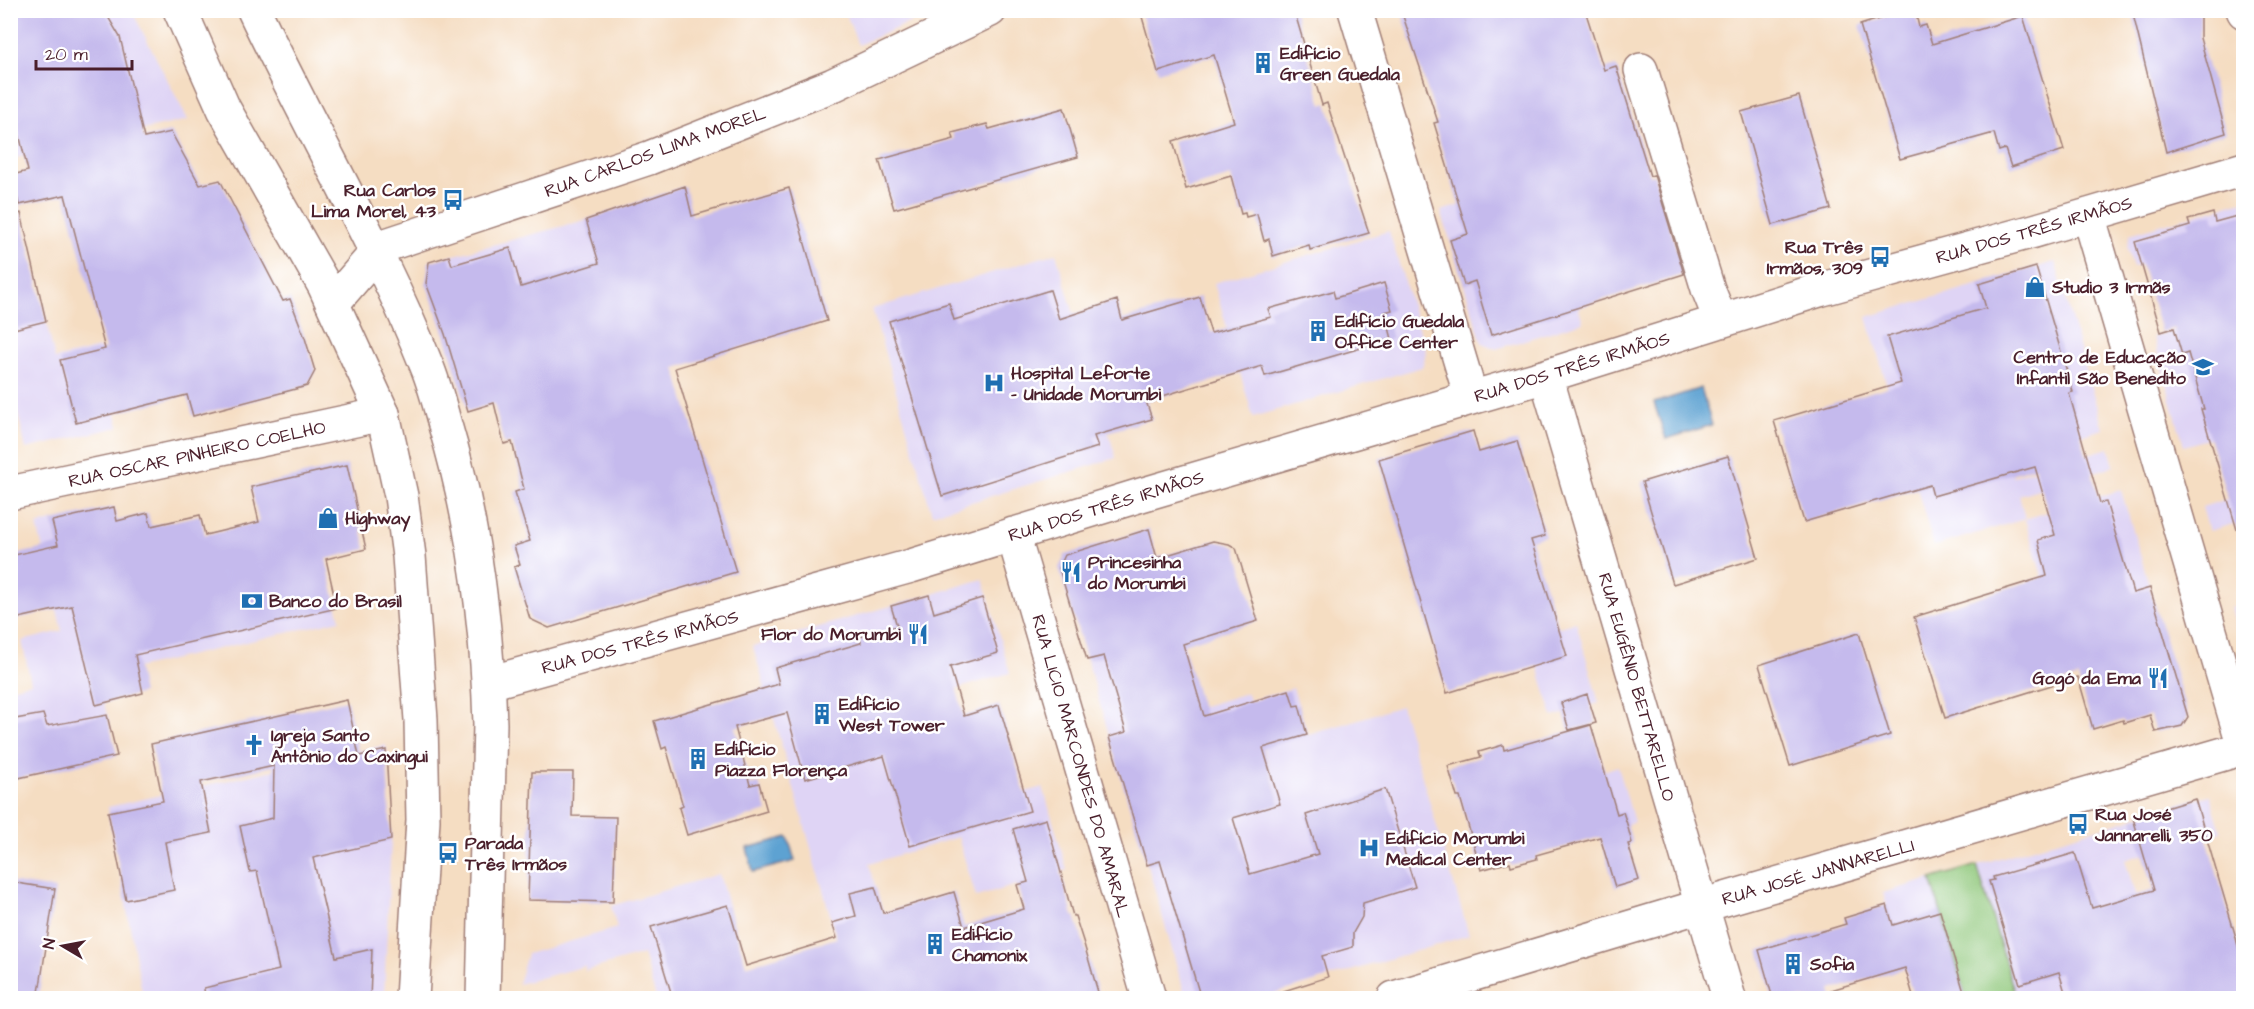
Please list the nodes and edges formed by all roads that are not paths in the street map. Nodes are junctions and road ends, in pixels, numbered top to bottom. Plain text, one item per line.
1 (180, 10) edge
2 (254, 10) edge
3 (1355, 10) edge
4 (983, 13) edge
5 (1641, 70) dead end
6 (2244, 169) edge
7 (2088, 215) junction
8 (376, 253) junction
9 (333, 303) junction
10 (1721, 321) junction
11 (1546, 376) junction
12 (1471, 397) junction
13 (382, 414) junction
14 (10, 493) edge
15 (1013, 534) junction
16 (489, 683) junction
17 (2244, 748) edge
18 (1701, 906) junction
19 (412, 999) edge
20 (483, 999) edge
21 (1149, 999) edge
22 (1394, 999) edge
23 (1729, 999) edge

1 - 9 main road
2 - 8 main road
3 - 12 main road
4 - 8 main road, RUA CARLOS LIMA MOREL
5 - 10 main road
6 - 7 main road, RUA DOS TRÊS IRMÃOS
7 - 10 main road, RUA DOS TRÊS IRMÃOS
7 - 17 main road
8 - 9 main road, RUA CARLOS LIMA MOREL
8 - 16 main road
9 - 13 main road
10 - 11 main road, RUA DOS TRÊS IRMÃOS
11 - 12 main road, RUA DOS TRÊS IRMÃOS
11 - 18 main road, RUA EUGÊNIO BETTARELLO
12 - 15 main road, RUA DOS TRÊS IRMÃOS
13 - 14 main road, RUA OSCAR PINHEIRO COELHO
13 - 19 main road
15 - 16 main road, RUA DOS TRÊS IRMÃOS
15 - 21 main road, RUA LICIO MARCONDES DO AMARAL
16 - 20 main road
17 - 18 main road, RUA JOSÉ JANNARELLI
18 - 22 main road, RUA JOSÉ JANNARELLI
18 - 23 main road, RUA EUGÊNIO BETTARELLO

